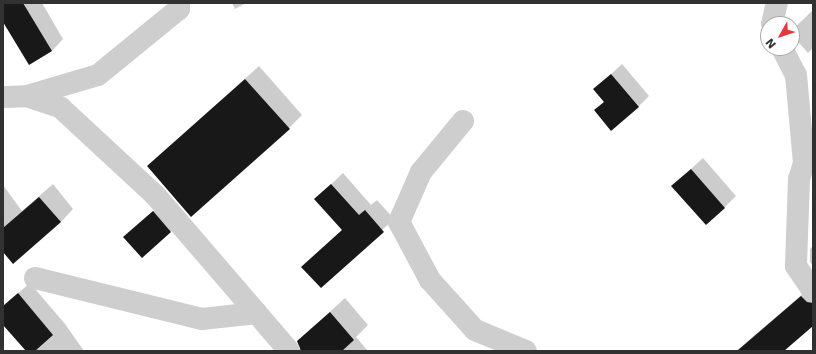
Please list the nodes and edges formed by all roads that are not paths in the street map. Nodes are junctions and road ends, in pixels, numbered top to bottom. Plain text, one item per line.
1 (179, 3) edge
2 (777, 3) edge
3 (774, 16) edge
4 (786, 56) edge
5 (27, 96) junction
6 (3, 97) edge
7 (463, 121) dead end
8 (809, 157) edge
9 (35, 278) dead end
10 (813, 291) edge
11 (257, 313) junction
12 (289, 351) edge
13 (526, 351) edge

1 - 5 street
2 - 3 street
4 - 8 street
5 - 6 street
5 - 11 street
7 - 13 street
8 - 10 street
9 - 11 street
11 - 12 street

